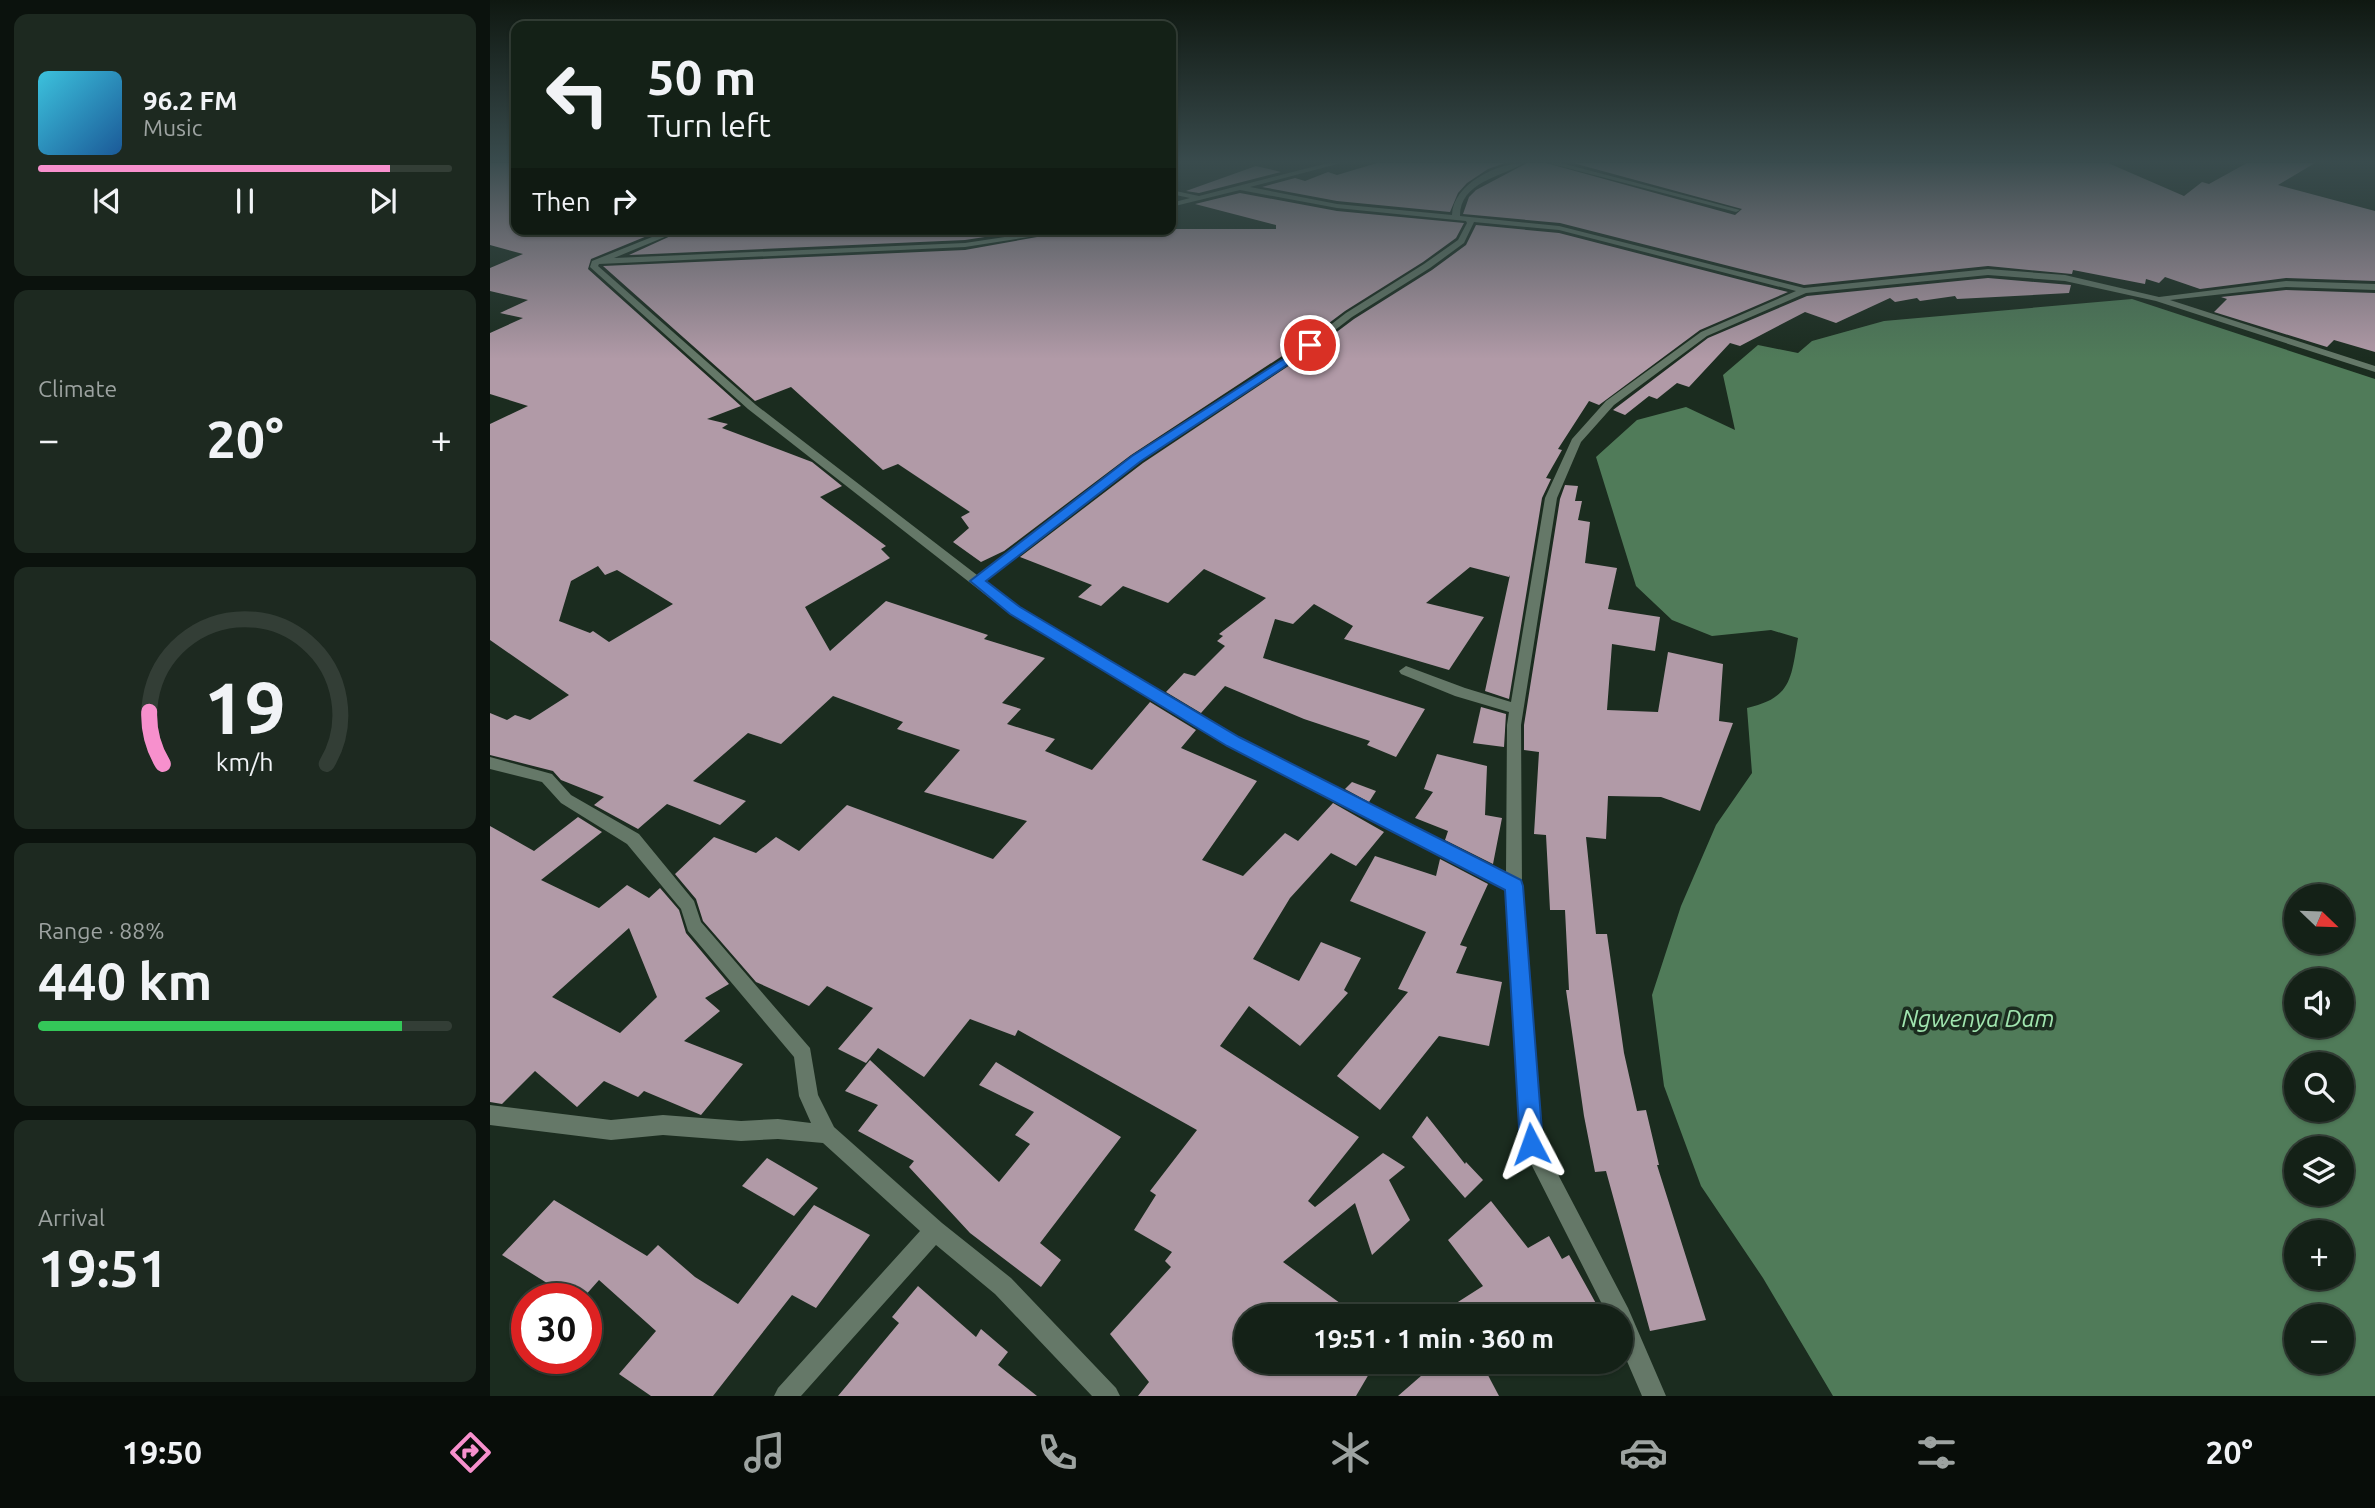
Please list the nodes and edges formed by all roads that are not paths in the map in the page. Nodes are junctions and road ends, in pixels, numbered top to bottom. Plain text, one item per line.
1 (1470, 228) edge
2 (1560, 228) edge
3 (665, 235) edge
4 (1034, 235) edge
5 (595, 262) junction
6 (2375, 287) edge
7 (1804, 291) junction
8 (2158, 299) junction
9 (2375, 369) edge
10 (977, 581) junction
11 (1406, 671) dead end
12 (1517, 709) junction
13 (490, 763) edge
14 (1514, 886) junction
15 (490, 1115) edge
16 (827, 1134) junction
17 (935, 1230) junction
18 (1613, 1304) edge
19 (1633, 1347) edge
20 (786, 1396) edge
21 (1108, 1396) edge
22 (1654, 1396) edge

1 - 10 street
2 - 7 street
3 - 5 street
4 - 5 street
5 - 10 street
6 - 8 street
7 - 8 street
7 - 12 street
8 - 9 street
10 - 14 street
11 - 12 street
12 - 14 street
13 - 16 street
14 - 18 street
15 - 16 street
16 - 17 street
17 - 20 street
17 - 21 street
19 - 22 street

